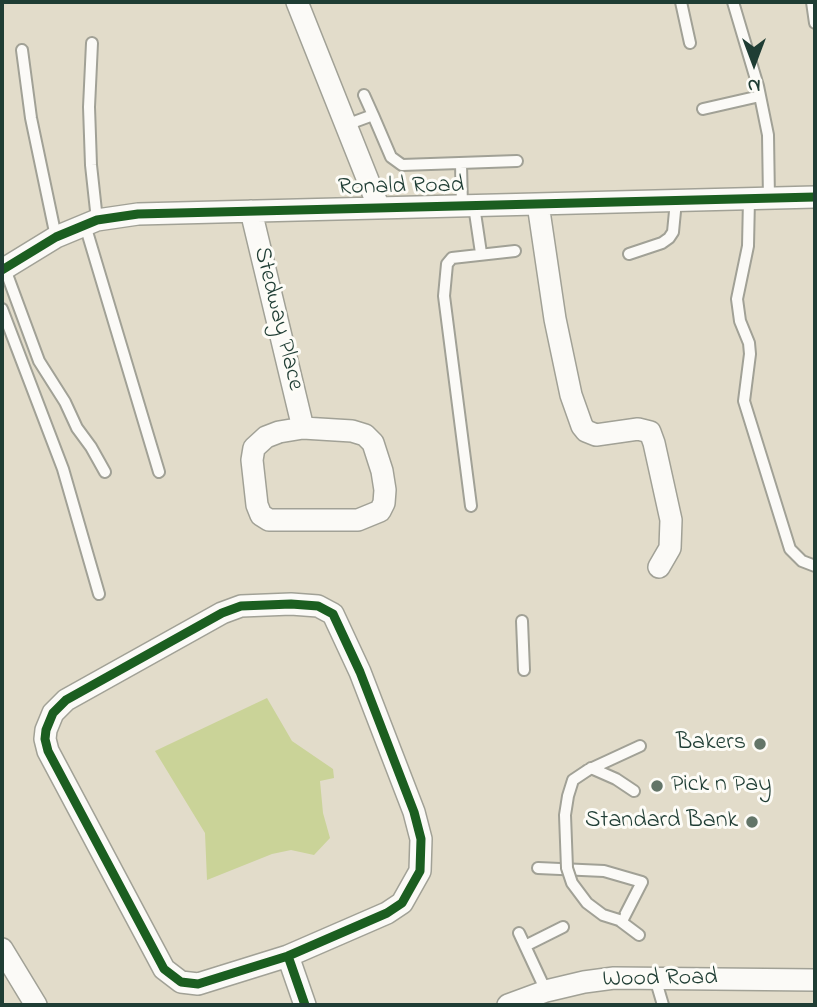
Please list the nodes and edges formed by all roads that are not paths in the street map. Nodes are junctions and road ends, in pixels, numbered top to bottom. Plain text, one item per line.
1 (297, 2) edge
2 (681, 2) edge
3 (733, 2) edge
4 (812, 2) edge
5 (815, 23) edge
6 (93, 43) dead end
7 (690, 43) dead end
8 (22, 50) dead end
9 (364, 94) dead end
10 (760, 96) junction
11 (703, 109) dead end
12 (373, 115) junction
13 (346, 125) junction
14 (517, 161) dead end
15 (461, 164) junction
16 (815, 197) edge
17 (759, 199) junction
18 (676, 201) junction
19 (538, 204) junction
20 (468, 206) junction
21 (379, 208) junction
22 (251, 211) junction
23 (91, 222) junction
24 (56, 237) junction
25 (515, 251) dead end
26 (481, 253) junction
27 (629, 254) dead end
28 (3, 270) edge
29 (2, 309) edge
30 (303, 428) junction
31 (105, 472) dead end
32 (159, 472) dead end
33 (471, 506) dead end
34 (815, 566) edge
35 (659, 567) dead end
36 (99, 594) dead end
37 (522, 621) dead end
38 (524, 670) dead end
39 (640, 746) dead end
40 (590, 769) junction
41 (634, 791) dead end
42 (538, 868) dead end
43 (620, 920) junction
44 (563, 927) dead end
45 (519, 933) dead end
46 (639, 935) dead end
47 (525, 946) junction
48 (2, 949) edge
49 (288, 956) junction
50 (654, 978) junction
51 (815, 980) edge
52 (546, 991) junction
53 (36, 1005) edge
54 (305, 1005) edge
55 (508, 1005) edge
56 (663, 1005) edge

1 - 13 street
2 - 7 lane
3 - 10 lane
4 - 5 lane
6 - 23 lane
8 - 24 lane
9 - 12 lane
10 - 11 lane
10 - 17 lane
12 - 13 lane
12 - 15 lane
13 - 21 street
14 - 15 lane
15 - 20 lane
16 - 17 street, Ronald Road
17 - 18 street, Ronald Road
17 - 34 lane
18 - 19 street, Ronald Road
18 - 27 lane
19 - 20 street, Ronald Road
19 - 35 street
20 - 21 street, Ronald Road
20 - 26 lane
21 - 22 street, Ronald Road
22 - 23 street, Ronald Road
22 - 30 street, Stedway Place
23 - 24 street, Ronald Road
23 - 32 lane
24 - 28 street, Ronald Road
25 - 26 lane
26 - 33 lane
28 - 31 lane
29 - 36 lane
30 - 30 street
37 - 38 lane
39 - 40 lane
40 - 41 lane
40 - 43 lane, bridge
42 - 43 lane
43 - 46 lane
44 - 47 lane
45 - 47 lane
47 - 52 lane
48 - 53 street
49 - 49 street
49 - 54 street
50 - 51 street, Wood Road
50 - 52 street, Wood Road
50 - 56 lane
52 - 55 street, Wood Road

